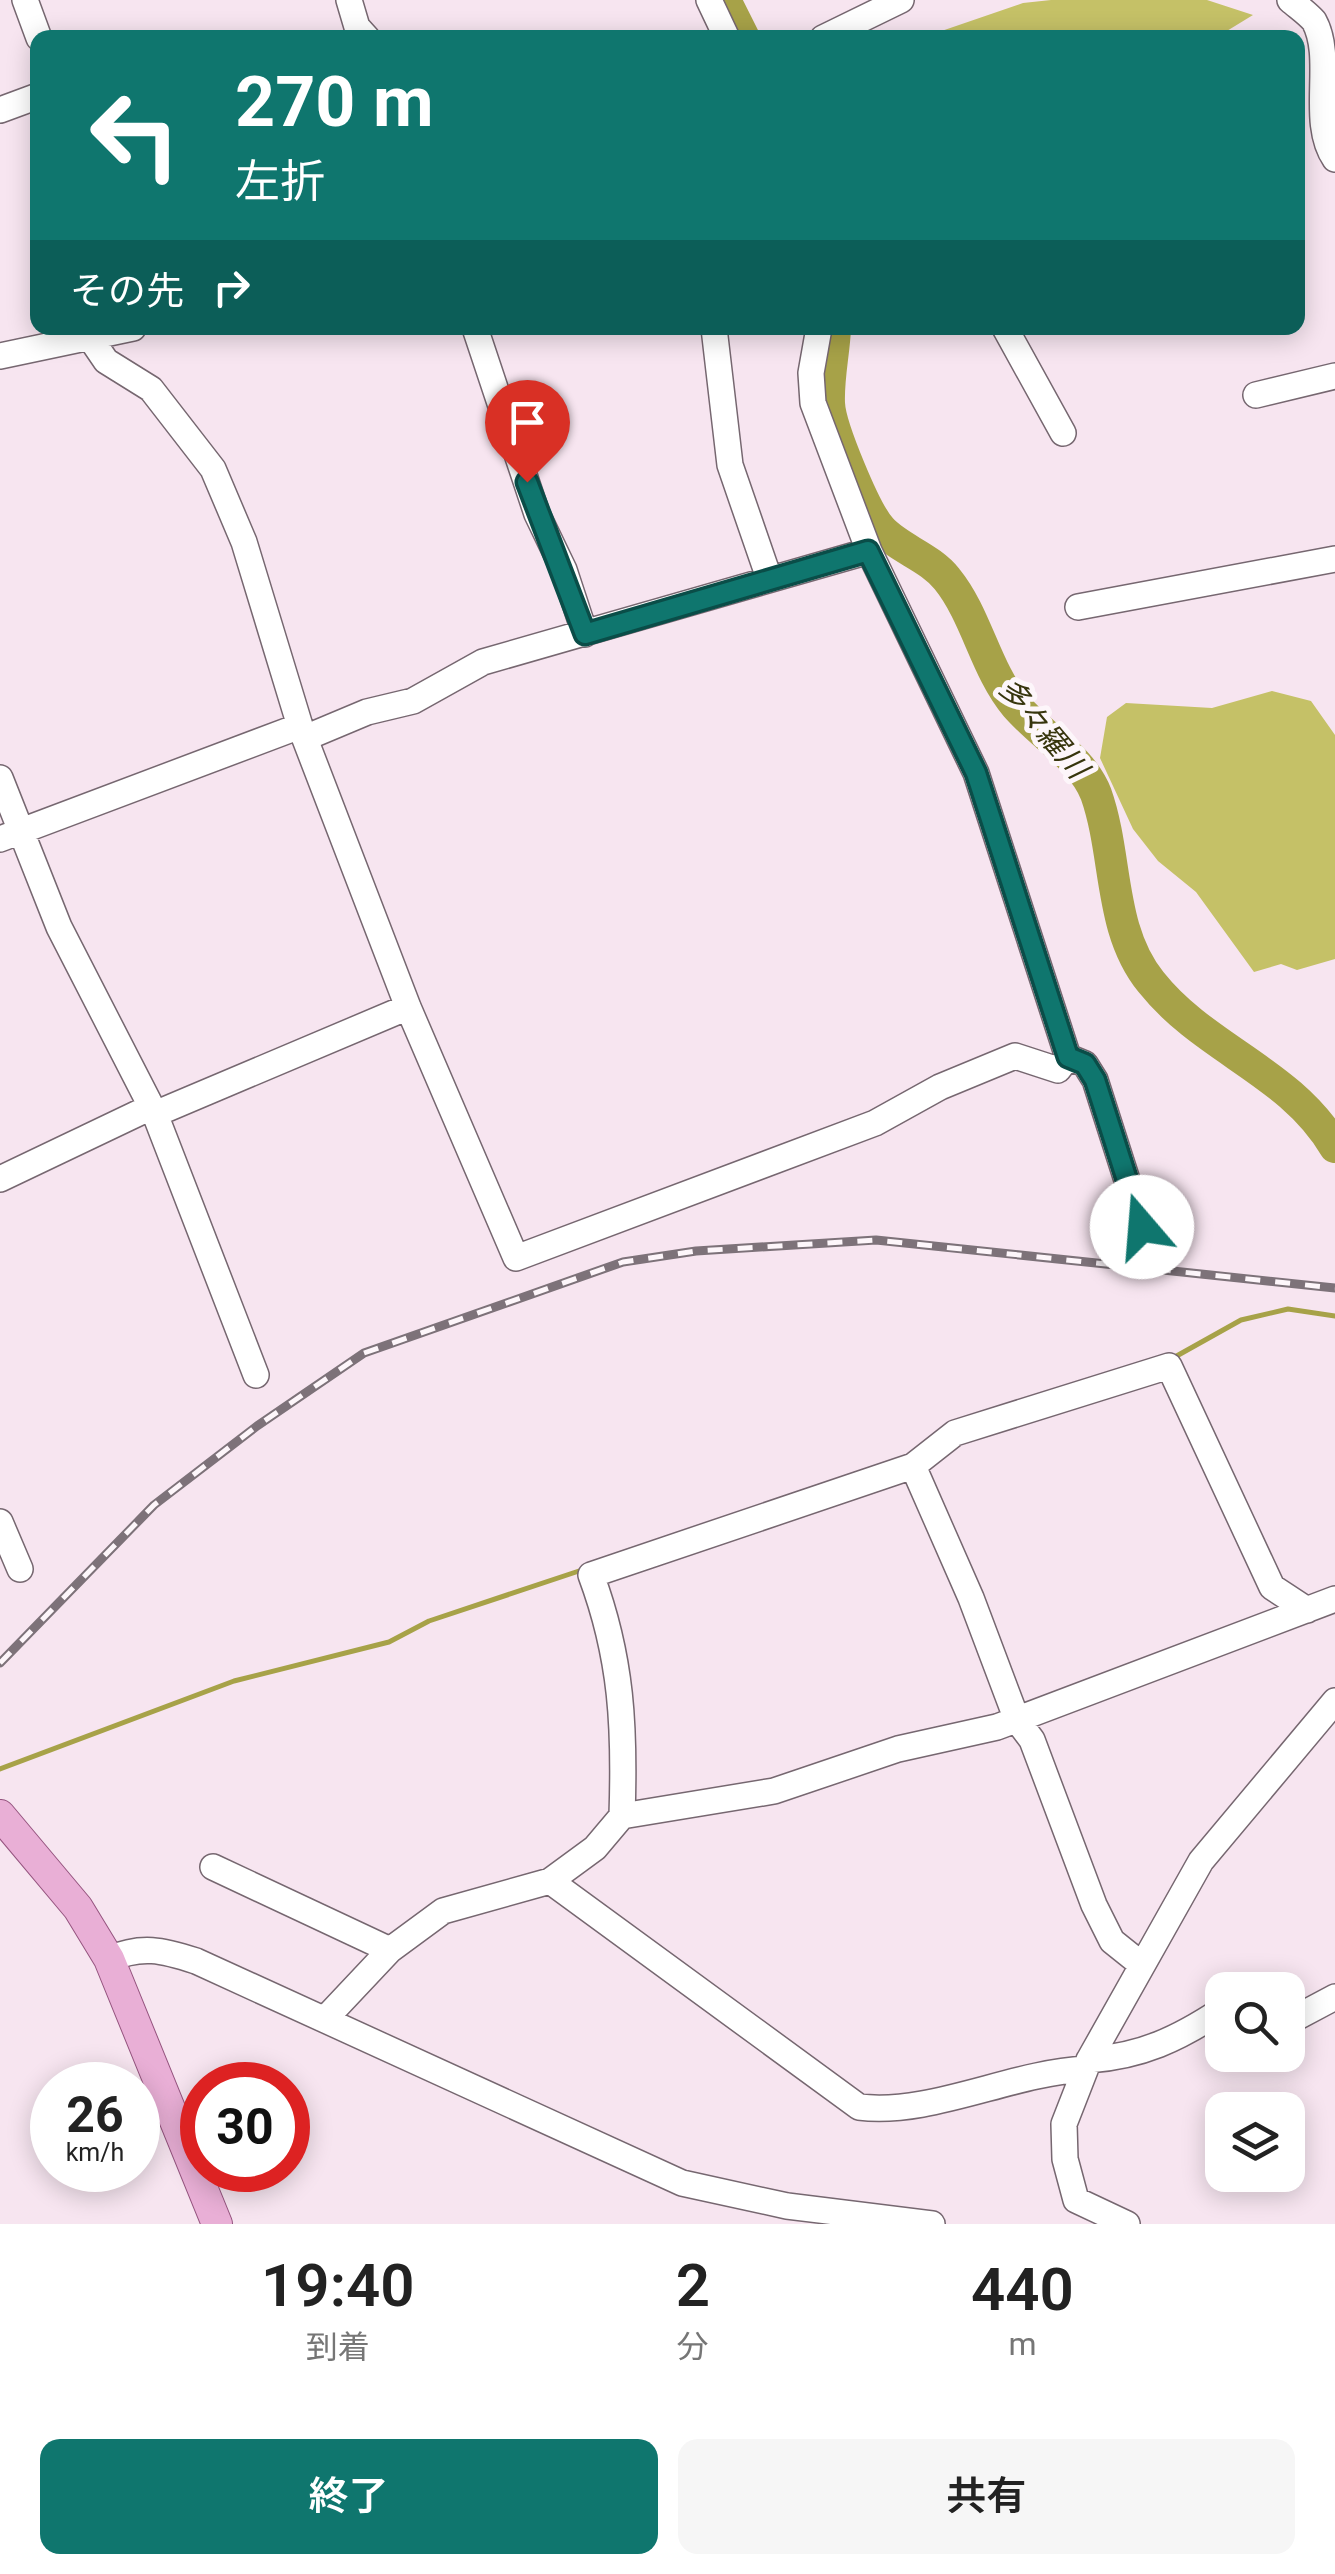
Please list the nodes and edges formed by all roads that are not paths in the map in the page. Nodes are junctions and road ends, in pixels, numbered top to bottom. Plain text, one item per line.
1 (25, 0) edge
2 (349, 0) edge
3 (709, 0) edge
4 (901, 0) edge
5 (1290, 0) edge
6 (37, 30) edge
7 (361, 30) edge
8 (724, 30) edge
9 (839, 30) edge
10 (30, 99) edge
11 (0, 110) edge
12 (1335, 159) edge
13 (103, 335) edge
14 (476, 335) edge
15 (715, 335) edge
16 (817, 335) edge
17 (1009, 335) edge
18 (90, 338) junction
19 (0, 356) edge
20 (1335, 376) edge
21 (1256, 395) dead end
22 (1064, 432) dead end
23 (868, 551) junction
24 (1335, 558) edge
25 (769, 578) junction
26 (1078, 606) dead end
27 (585, 634) junction
28 (302, 732) junction
29 (0, 778) edge
30 (9, 835) edge
31 (408, 1007) junction
32 (1068, 1057) junction
33 (153, 1111) junction
34 (0, 1178) edge
35 (1142, 1227) dead end
36 (256, 1375) dead end
37 (913, 1466) junction
38 (0, 1522) edge
39 (20, 1569) dead end
40 (1335, 1599) edge
41 (1306, 1610) junction
42 (1335, 1700) edge
43 (1017, 1720) junction
44 (0, 1815) edge
45 (622, 1816) junction
46 (213, 1868) dead end
47 (550, 1880) junction
48 (390, 1950) junction
49 (108, 1959) junction
50 (1142, 1965) junction
51 (1335, 1997) edge
52 (1305, 2013) edge
53 (325, 2019) junction
54 (1205, 2021) edge
55 (1087, 2064) junction
56 (218, 2224) edge
57 (932, 2224) edge
58 (1127, 2224) edge

1 - 6 street
2 - 7 street
3 - 8 street
4 - 9 street
5 - 12 street
10 - 11 street
13 - 18 street
14 - 27 street
15 - 25 street
16 - 23 street
17 - 22 street
18 - 19 street
18 - 28 street
20 - 21 street
23 - 25 street
23 - 32 street
24 - 26 street
25 - 27 street
27 - 28 street
28 - 30 street
28 - 31 street
29 - 30 street
30 - 33 street
31 - 32 street
31 - 33 street
32 - 35 street
33 - 34 street
33 - 36 street
37 - 41 street
37 - 43 street
37 - 45 street
38 - 39 street
40 - 41 street
41 - 43 street
42 - 50 street
43 - 45 street
43 - 50 street
44 - 49 main road
45 - 47 street
46 - 48 street
47 - 48 street
47 - 55 street
48 - 53 street
49 - 53 street
49 - 56 main road
50 - 55 street
51 - 52 street
53 - 57 street
54 - 55 street
55 - 58 street

